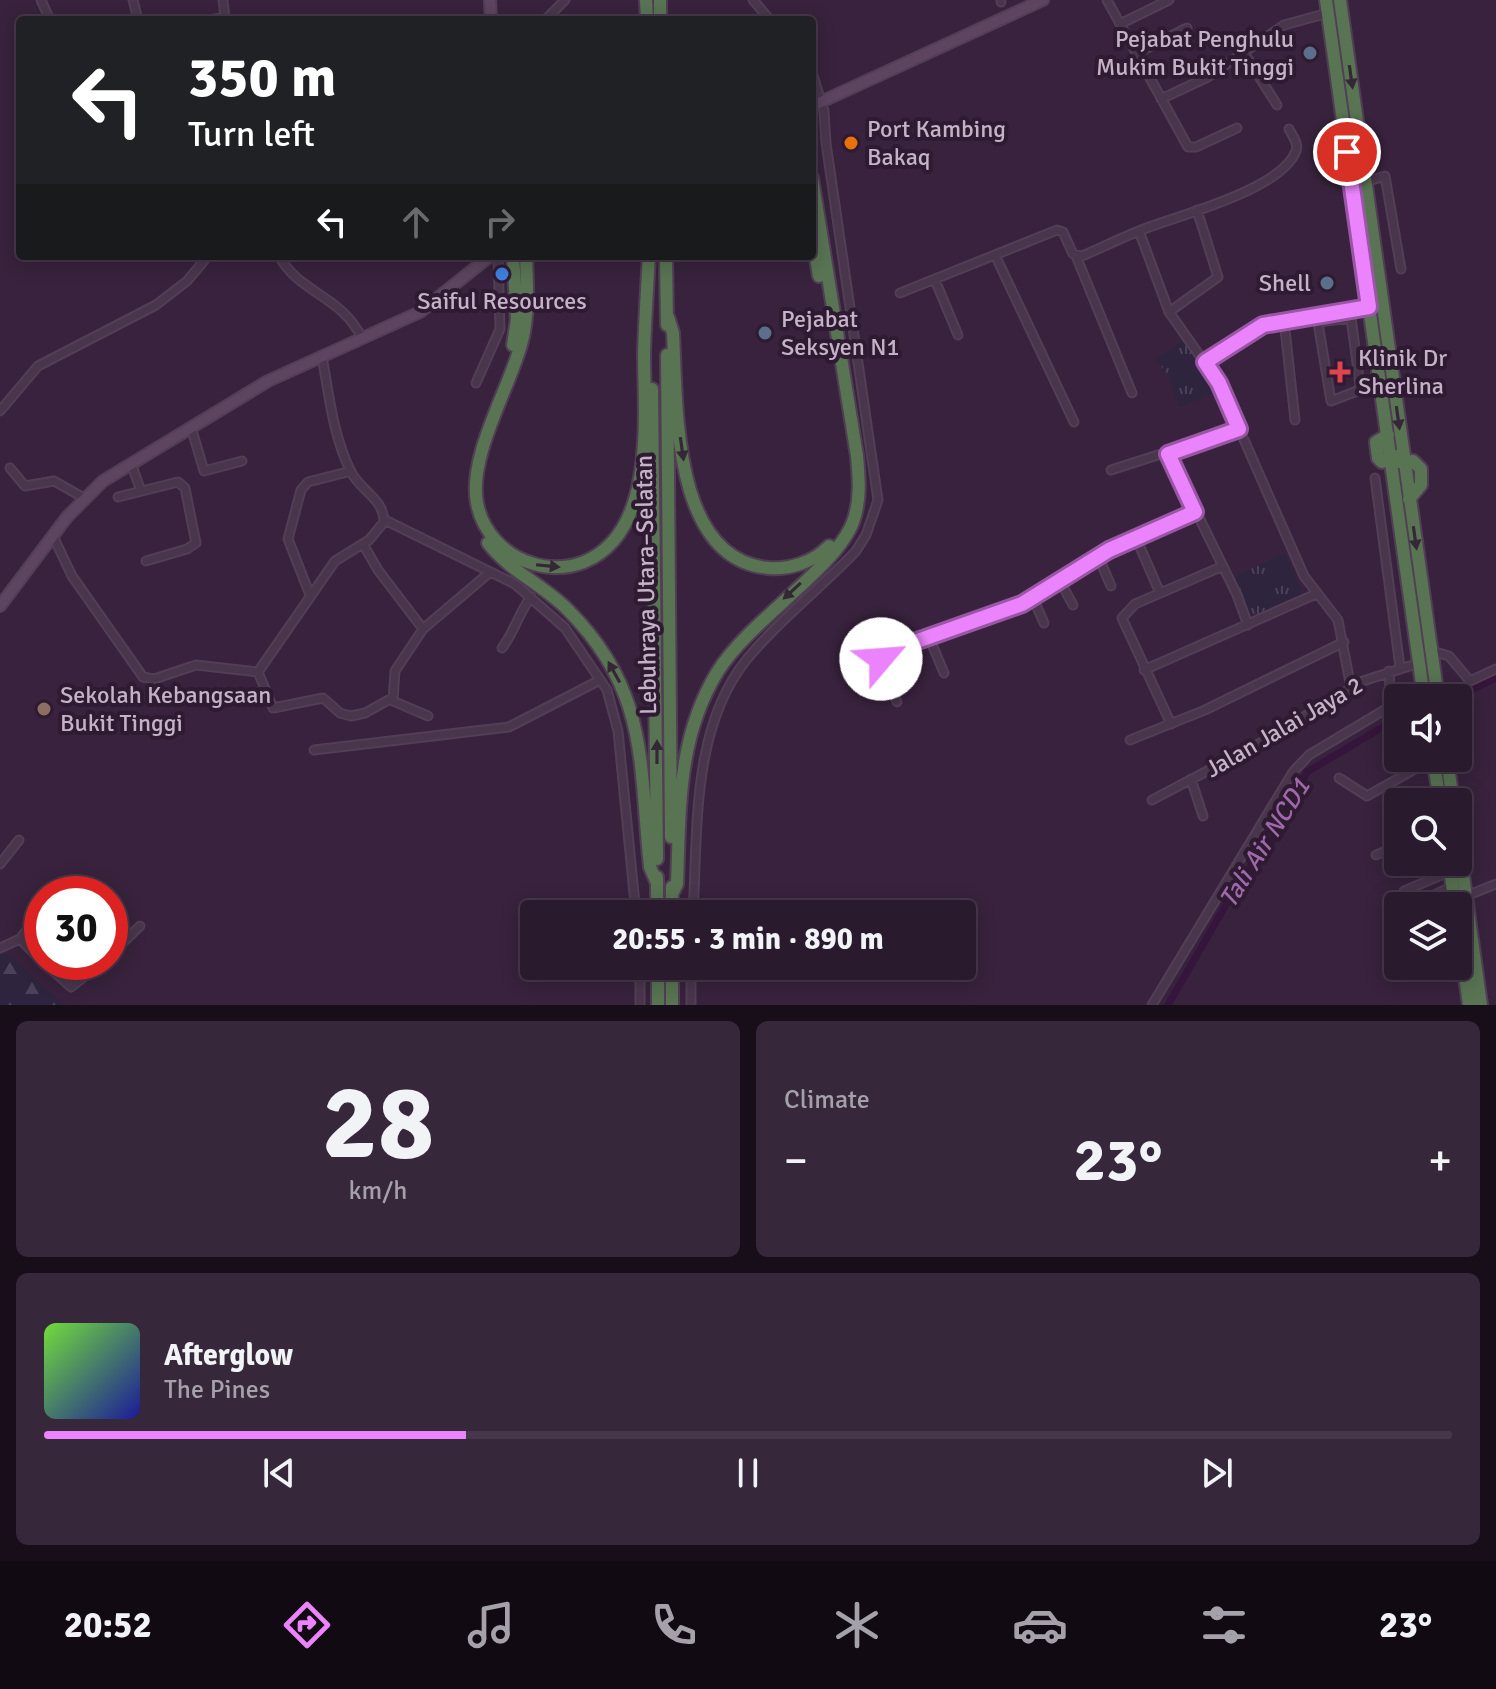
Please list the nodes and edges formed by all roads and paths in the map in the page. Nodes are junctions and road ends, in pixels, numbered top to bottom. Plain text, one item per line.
1 (565, 0) edge
2 (753, 0) edge
3 (1043, 0) edge
4 (1107, 0) edge
5 (1169, 0) edge
6 (1340, 0) edge
7 (1327, 6) edge
8 (549, 16) edge
9 (767, 16) edge
10 (1120, 24) junction
11 (1187, 28) dead end
12 (1243, 51) junction
13 (1137, 53) junction
14 (1161, 99) junction
15 (817, 104) edge
16 (1277, 105) dead end
17 (1237, 128) dead end
18 (1289, 129) dead end
19 (1365, 182) junction
20 (816, 203) edge
21 (1197, 210) junction
22 (1139, 231) junction
23 (995, 255) junction
24 (1076, 256) junction
25 (816, 258) edge
26 (205, 260) edge
27 (282, 260) edge
28 (484, 260) edge
29 (498, 260) edge
30 (513, 260) edge
31 (526, 260) edge
32 (650, 260) edge
33 (650, 260) edge
34 (666, 260) edge
35 (1401, 269) dead end
36 (935, 280) junction
37 (900, 293) dead end
38 (1369, 307) junction
39 (1169, 312) junction
40 (1350, 314) junction
41 (668, 317) junction
42 (1284, 320) junction
43 (1317, 320) junction
44 (958, 335) dead end
45 (362, 338) junction
46 (322, 356) junction
47 (1205, 362) junction
48 (476, 383) dead end
49 (1132, 393) dead end
50 (0, 411) edge
51 (1295, 420) dead end
52 (1074, 422) dead end
53 (191, 427) junction
54 (1239, 429) junction
55 (1168, 454) junction
56 (1398, 459) junction
57 (242, 461) dead end
58 (131, 463) junction
59 (10, 468) dead end
60 (1111, 470) dead end
61 (351, 471) junction
62 (1375, 478) dead end
63 (141, 491) junction
64 (118, 497) dead end
65 (84, 498) junction
66 (1195, 512) junction
67 (385, 520) junction
68 (53, 536) junction
69 (1136, 538) junction
70 (363, 544) junction
71 (1098, 556) junction
72 (146, 561) dead end
73 (1223, 566) junction
74 (489, 573) junction
75 (1060, 581) junction
76 (1111, 586) dead end
77 (1160, 593) junction
78 (1316, 594) junction
79 (310, 595) junction
80 (531, 597) junction
81 (1033, 598) junction
82 (1073, 605) dead end
83 (0, 606) edge
84 (1044, 623) dead end
85 (1248, 625) junction
86 (423, 629) junction
87 (929, 637) junction
88 (1344, 642) junction
89 (502, 648) dead end
90 (1432, 651) junction
91 (1419, 663) junction
92 (1400, 667) junction
93 (1496, 669) edge
94 (1144, 670) junction
95 (1389, 671) junction
96 (258, 672) junction
97 (944, 673) dead end
98 (600, 680) junction
99 (1422, 684) edge
100 (1436, 684) edge
101 (1351, 688) junction
102 (392, 698) junction
103 (897, 702) dead end
104 (428, 716) dead end
105 (1171, 724) junction
106 (1130, 740) dead end
107 (314, 750) dead end
108 (1409, 772) edge
109 (1339, 778) dead end
110 (1191, 779) junction
111 (1152, 800) dead end
112 (1203, 816) dead end
113 (19, 840) dead end
114 (1384, 852) edge
115 (1376, 855) dead end
116 (0, 864) edge
117 (1432, 876) edge
118 (1452, 876) edge
119 (657, 883) junction
120 (1496, 884) edge
121 (1453, 886) junction
122 (1404, 891) dead end
123 (1441, 892) edge
124 (1454, 892) edge
125 (672, 894) junction
126 (1472, 894) edge
127 (635, 900) edge
128 (657, 900) edge
129 (672, 900) edge
130 (694, 900) edge
131 (140, 926) dead end
132 (24, 934) edge
133 (128, 938) edge
134 (20, 939) junction
135 (1472, 940) edge
136 (24, 943) edge
137 (0, 948) edge
138 (63, 980) edge
139 (80, 980) edge
140 (640, 980) edge
141 (658, 980) edge
142 (672, 980) edge
143 (691, 980) edge
144 (1466, 980) edge
145 (640, 1005) edge
146 (658, 1005) edge
147 (672, 1005) edge
148 (691, 1005) edge
149 (1152, 1005) edge
150 (1469, 1005) edge
151 (1481, 1005) edge

1 - 8 street
2 - 9 street
3 - 15 street
4 - 10 street
5 - 10 street
6 -> 19 highway
7 - 12 street
7 - 38 highway
10 - 13 street
11 - 13 street
12 - 14 street
12 - 16 street
13 - 14 street
14 - 17 street
15 - 130 street
18 - 21 street
19 - 35 street
19 -> 56 highway
20 -> 125 highway
21 - 22 street
21 - 39 street
22 - 24 street
22 - 39 street
23 - 24 street
23 - 36 street
23 - 52 street
24 - 49 street
41 -> 25 highway
26 - 50 street
27 - 45 street
28 - 45 street
29 - 48 street
119 -> 30 highway
31 -> 33 highway
119 -> 32 highway, Lebuhraya Utara–Selatan
34 - 41 highway, Lebuhraya Utara–Selatan
36 - 37 street
36 - 44 street
38 - 40 street
38 - 56 highway
39 - 47 street
40 - 43 street
40 - 43 street
41 - 125 highway, Lebuhraya Utara–Selatan
42 - 43 street
42 - 47 street
42 - 51 street
45 - 46 street
46 - 53 street
46 - 61 street
47 - 54 street
53 - 57 street
53 - 58 street
54 - 55 street
54 - 78 street
55 - 60 street
55 - 66 street
56 -> 90 highway
56 - 91 highway
58 - 63 street
58 - 65 street
59 - 65 street
61 - 67 street
61 - 79 street
62 - 92 street
63 - 64 street
63 - 72 street
65 - 68 street
66 - 69 street
66 - 73 street
67 - 70 street
67 - 74 street
68 - 83 street
68 - 96 street
69 - 71 street
69 - 77 street
70 - 79 street
70 - 86 street
71 - 75 street
71 - 76 street
73 - 77 street
73 - 85 street
74 - 80 street
74 - 86 street
75 - 81 street
75 - 82 street
77 - 94 street
78 - 85 street
78 - 88 street
79 - 96 street
80 - 89 street
80 - 98 street
81 - 84 street
81 - 87 street
85 - 94 street
86 - 102 street
87 - 97 street
87 - 103 street
88 - 101 street
88 - 105 street
90 - 93 street
90 - 100 highway
91 - 92 street, Jalan Jalai Jaya 2
91 - 99 highway
92 - 95 street, Jalan Jalai Jaya 2
94 - 105 street
95 - 101 street, Jalan Jalai Jaya 2
95 - 149 street
96 - 102 street
98 - 107 street
98 - 127 street
101 - 110 street, Jalan Jalai Jaya 2
102 - 104 street
105 - 106 street
108 - 109 street
110 - 111 street, Jalan Jalai Jaya 2
110 - 112 street
113 - 116 street
114 - 115 street
117 - 122 street
118 - 121 highway
119 - 128 highway, Lebuhraya Utara–Selatan
120 - 126 street
121 - 123 street
121 - 124 highway
125 - 129 highway, Lebuhraya Utara–Selatan
131 - 133 street
132 - 134 street
134 - 136 street
134 - 137 street
135 - 151 highway
138 - 139 street
140 - 145 street
141 - 146 highway
142 - 147 highway
143 - 148 street
144 - 150 highway

